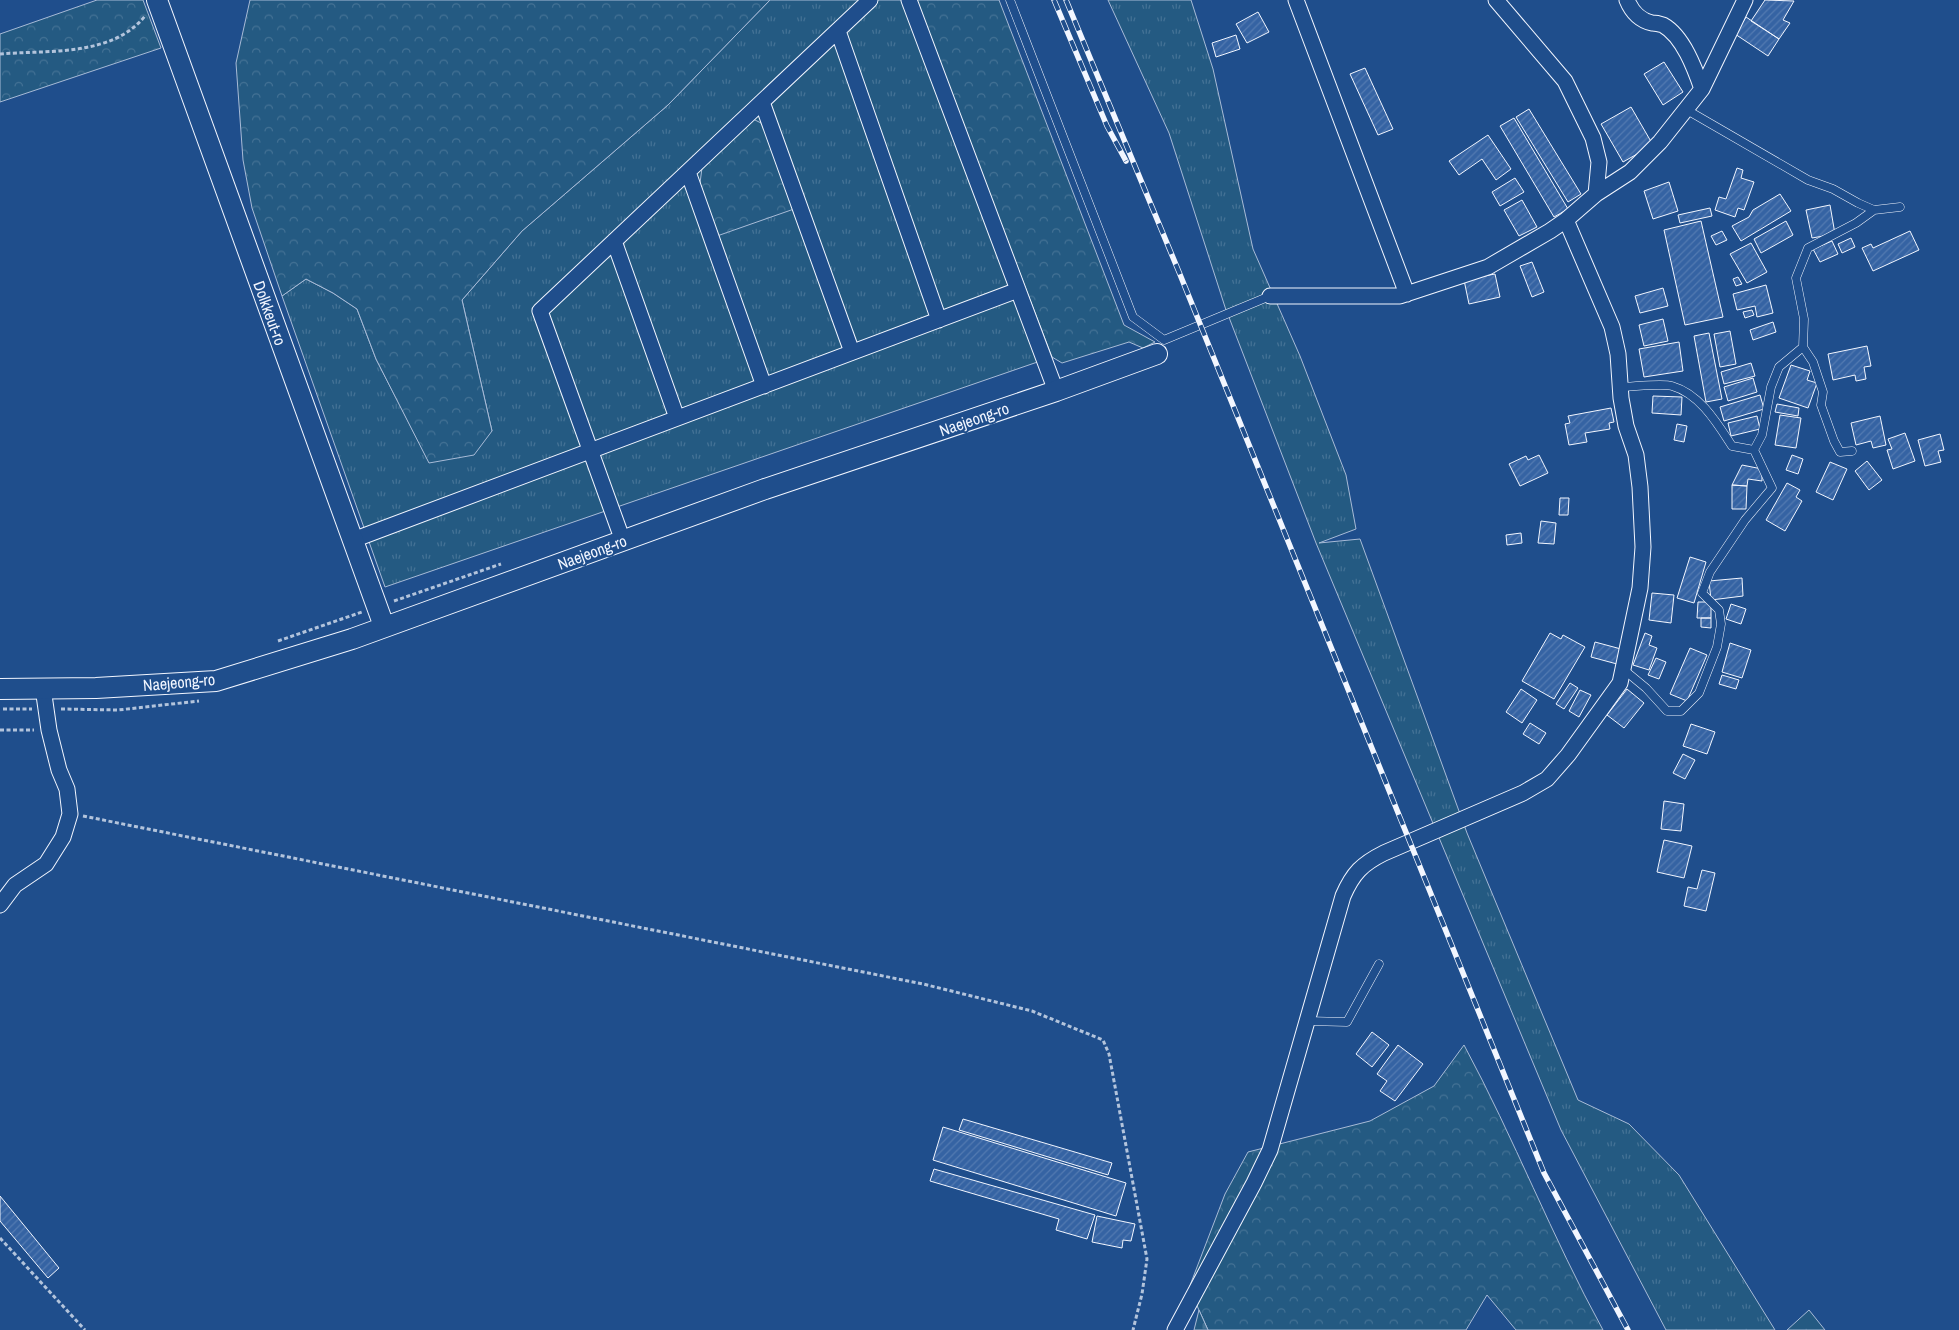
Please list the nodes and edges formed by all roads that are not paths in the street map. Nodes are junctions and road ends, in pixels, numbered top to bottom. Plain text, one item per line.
1 (157, 0) edge
2 (870, 0) edge
3 (910, 0) edge
4 (1010, 0) edge
5 (1296, 0) edge
6 (1496, 0) edge
7 (1627, 0) edge
8 (1745, 0) edge
9 (838, 31) junction
10 (1702, 89) junction
11 (762, 102) junction
12 (1687, 110) junction
13 (688, 172) junction
14 (1596, 194) junction
15 (1900, 207) dead end
16 (1874, 210) junction
17 (1566, 220) junction
18 (614, 241) junction
19 (1018, 290) junction
20 (1407, 294) junction
21 (1270, 296) joint
22 (939, 320) junction
23 (1160, 347) junction
24 (1803, 347) junction
25 (852, 352) junction
26 (764, 386) junction
27 (1620, 387) junction
28 (1056, 391) junction
29 (677, 418) junction
30 (591, 450) junction
31 (1754, 450) junction
32 (1852, 451) dead end
33 (353, 540) junction
34 (623, 541) junction
35 (384, 626) junction
36 (1623, 669) junction
37 (42, 688) junction
38 (0, 689) edge
39 (0, 905) edge
40 (1379, 964) dead end
41 (1307, 1021) junction
42 (1174, 1330) edge

1 - 33 street, Dolkkeut-ro
2 - 9 street
3 - 19 street
4 - 23 lane
5 - 20 street
6 - 14 street
7 - 10 street
8 - 10 street
9 - 11 street
9 - 22 street
10 - 12 street
11 - 13 street
11 - 25 street
12 - 14 street
12 - 16 lane
13 - 18 street
13 - 26 street
14 - 17 street
15 - 16 lane
16 - 24 lane
17 - 20 street
17 - 27 street
18 - 29 street
18 - 30 street
19 - 22 street
19 - 28 street
20 - 21 street
21 - 23 lane
22 - 25 street
23 - 28 street, Naejeong-ro
24 - 31 lane
24 - 32 lane
25 - 26 street
26 - 29 street
27 - 31 lane
27 - 36 street
28 - 34 street, Naejeong-ro
29 - 30 street
30 - 33 street
30 - 34 street
31 - 36 lane
33 - 35 street, Dolkkeut-ro
34 - 35 street, Naejeong-ro
35 - 37 street, Naejeong-ro
36 - 41 street
37 - 38 street, Naejeong-ro
37 - 39 street
40 - 41 lane
41 - 42 street

